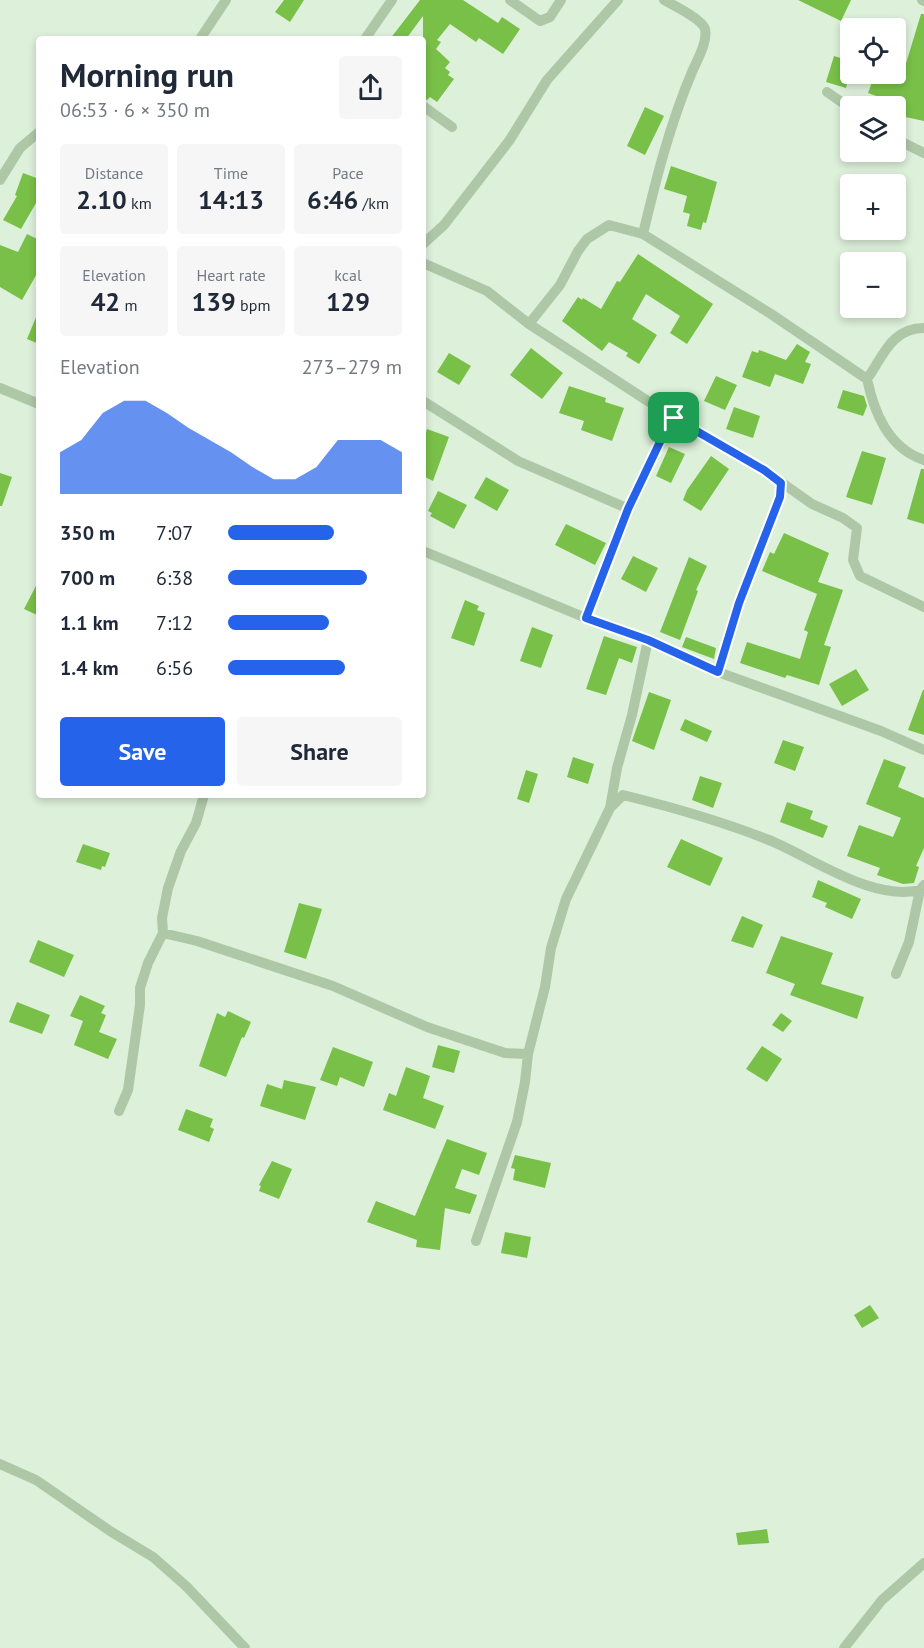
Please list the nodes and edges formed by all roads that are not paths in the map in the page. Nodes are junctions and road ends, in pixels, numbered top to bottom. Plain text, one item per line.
1 (226, 0) edge
2 (392, 0) edge
3 (510, 0) edge
4 (561, 0) edge
5 (618, 0) edge
6 (664, 0) edge
7 (202, 36) edge
8 (367, 36) edge
9 (827, 92) dead end
10 (840, 101) edge
11 (426, 108) edge
12 (452, 128) dead end
13 (36, 135) edge
14 (906, 144) edge
15 (924, 153) edge
16 (0, 180) edge
17 (643, 234) junction
18 (426, 241) edge
19 (426, 264) edge
20 (529, 324) junction
21 (924, 328) edge
22 (867, 380) junction
23 (0, 388) edge
24 (36, 403) edge
25 (426, 403) edge
26 (674, 418) junction
27 (924, 460) edge
28 (781, 483) junction
29 (628, 509) junction
30 (426, 552) edge
31 (924, 607) edge
32 (586, 618) junction
33 (648, 640) junction
34 (718, 672) junction
35 (924, 750) edge
36 (203, 798) edge
37 (610, 808) junction
38 (923, 888) edge
39 (163, 933) junction
40 (896, 974) dead end
41 (528, 1054) junction
42 (119, 1111) dead end
43 (476, 1241) dead end
44 (0, 1464) edge
45 (924, 1563) edge
46 (245, 1648) edge
47 (844, 1648) edge

1 - 7 street
2 - 8 street
3 - 4 street
5 - 18 street
6 - 17 street
9 - 10 street
11 - 12 street
13 - 16 street
14 - 15 street
17 - 20 street
17 - 22 street
19 - 20 street
20 - 26 street
21 - 22 street
22 - 27 street
23 - 24 street
25 - 29 street
26 - 28 street
26 - 29 street
28 - 31 street
28 - 34 street
29 - 32 street
30 - 32 street
32 - 33 street
33 - 34 street
33 - 37 street
34 - 35 street
36 - 39 street
37 - 38 street
37 - 41 street
38 - 40 street
39 - 41 street
39 - 42 street
41 - 43 street
44 - 46 street
45 - 47 street

